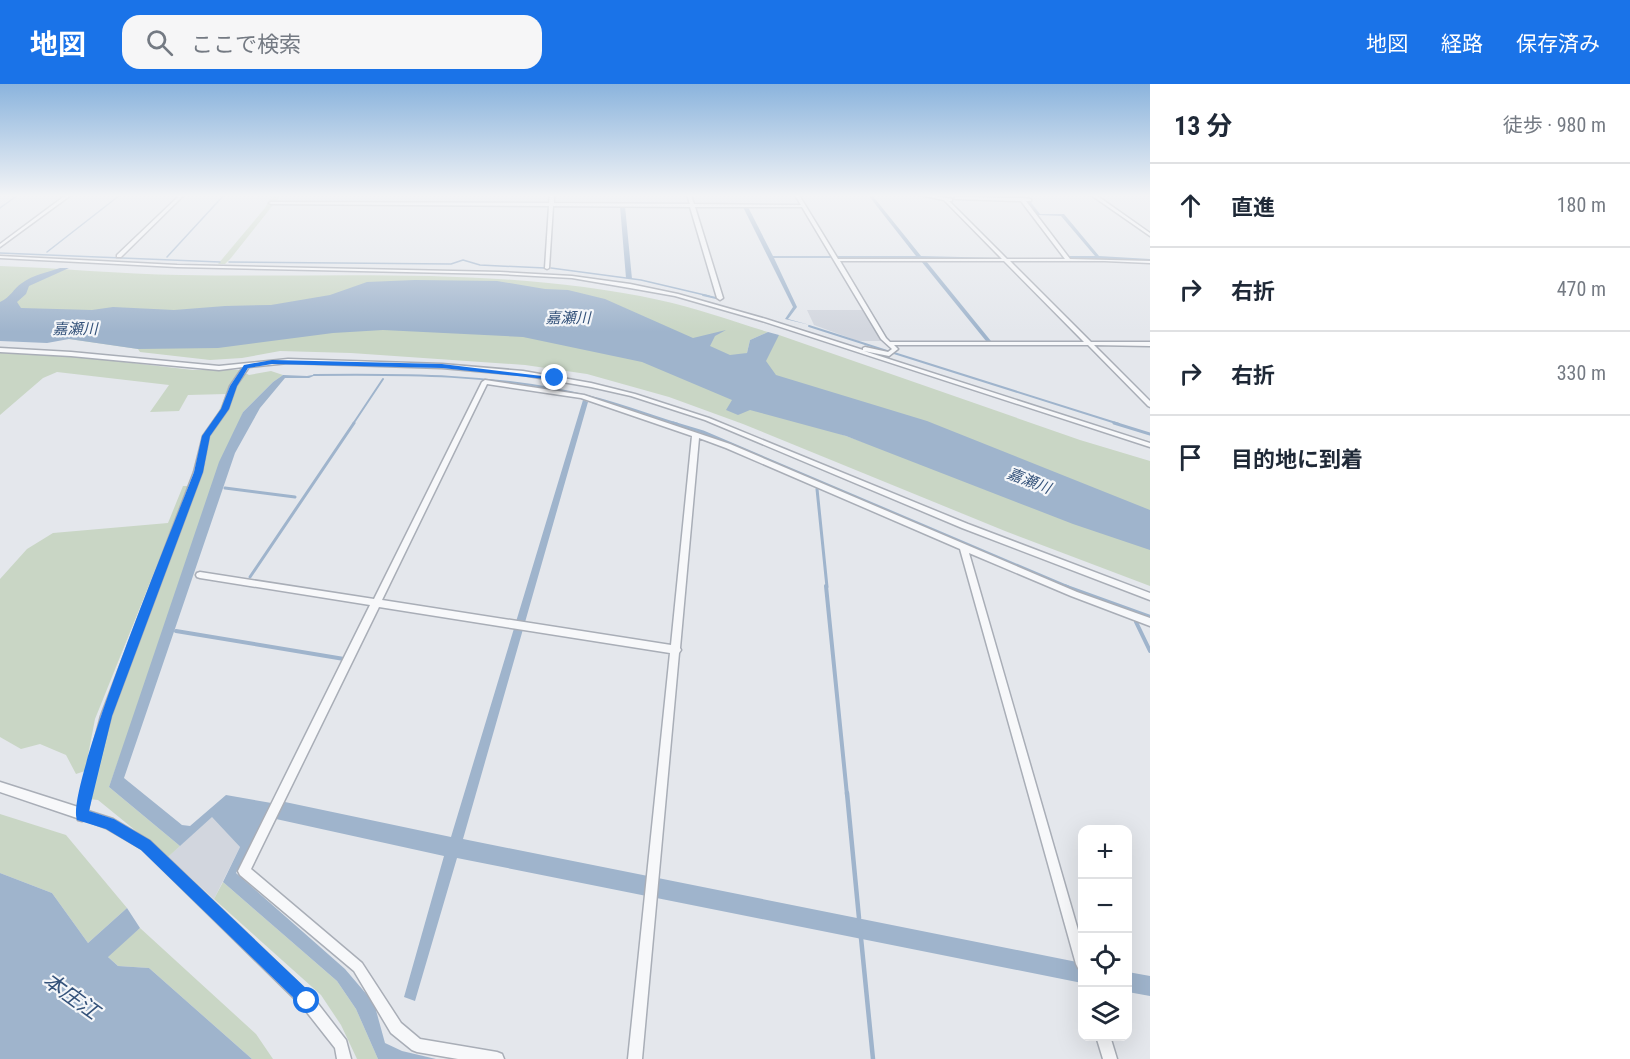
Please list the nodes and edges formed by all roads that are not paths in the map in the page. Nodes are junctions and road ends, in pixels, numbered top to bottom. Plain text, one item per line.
1 (135, 240) edge
2 (549, 240) edge
3 (703, 240) edge
4 (824, 240) edge
5 (986, 240) edge
6 (1054, 240) edge
7 (119, 256) dead end
8 (0, 257) edge
9 (836, 260) junction
10 (1005, 260) junction
11 (1069, 260) junction
12 (1150, 262) edge
13 (547, 267) dead end
14 (720, 298) dead end
15 (892, 344) junction
16 (1089, 344) junction
17 (1150, 344) edge
18 (838, 345) junction
19 (0, 350) edge
20 (246, 367) junction
21 (1150, 405) edge
22 (696, 434) junction
23 (1150, 445) edge
24 (964, 548) junction
25 (200, 575) dead end
26 (1150, 597) edge
27 (377, 603) junction
28 (1150, 622) edge
29 (676, 650) junction
30 (0, 787) edge
31 (82, 816) junction
32 (1078, 949) edge
33 (1105, 1041) edge
34 (344, 1059) edge
35 (497, 1059) edge
36 (635, 1059) edge
37 (1110, 1059) edge

1 - 7 street
2 - 13 street
3 - 14 street
4 - 9 street
5 - 10 street
6 - 11 street
8 - 18 street
9 - 10 street
9 - 15 street
10 - 11 street
10 - 16 street
11 - 12 street
15 - 16 street
15 - 18 street
16 - 17 street
16 - 21 street
18 - 23 street
19 - 20 street
20 - 26 street
20 - 31 street
22 - 24 street
22 - 27 street
22 - 29 street
24 - 28 street
24 - 32 street
25 - 27 street
27 - 29 street
27 - 35 street
29 - 36 street
30 - 31 street
31 - 34 street
33 - 37 street

